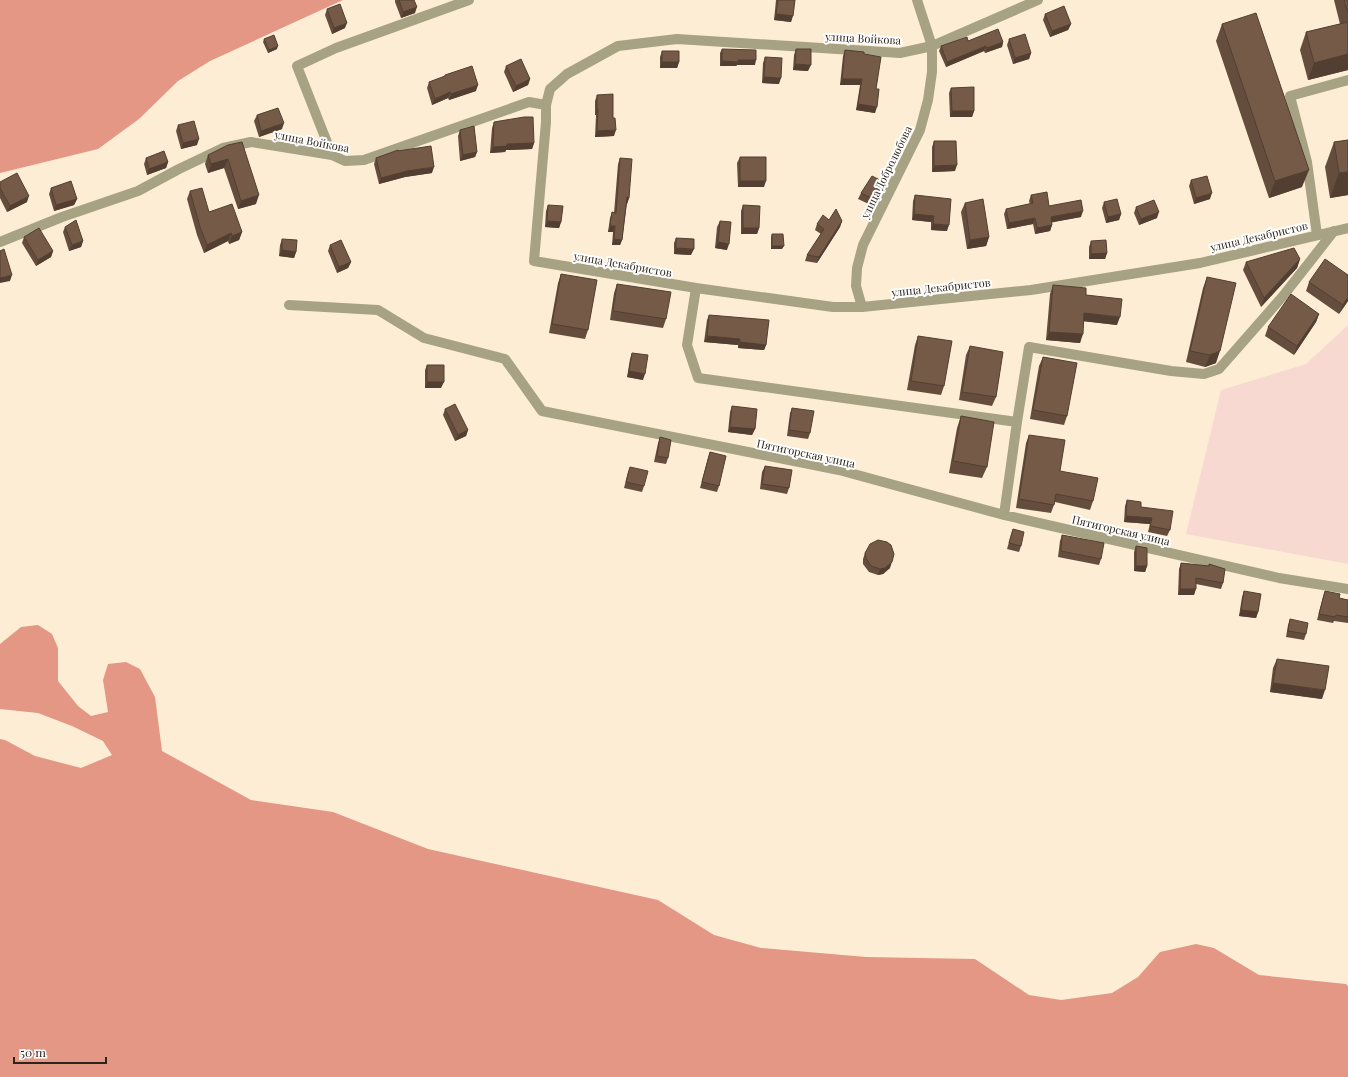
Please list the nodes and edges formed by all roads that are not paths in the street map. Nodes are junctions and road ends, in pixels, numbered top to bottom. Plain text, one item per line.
1 (469, 0) edge
2 (917, 0) edge
3 (1038, 0) edge
4 (932, 46) junction
5 (1348, 80) edge
6 (546, 105) junction
7 (332, 155) junction
8 (1348, 228) edge
9 (1334, 231) junction
10 (1317, 235) junction
11 (0, 242) edge
12 (696, 288) junction
13 (289, 305) dead end
14 (862, 307) junction
15 (1016, 422) junction
16 (1004, 516) junction
17 (1348, 589) edge

1 - 7 street
2 - 4 street, улица Добролюбова
3 - 4 street, улица Войкова
4 - 6 street, улица Войкова
4 - 14 street, улица Добролюбова
5 - 10 street
6 - 7 street, улица Войкова
6 - 12 street, улица Декабристов
7 - 11 street, улица Войкова
8 - 9 street, улица Декабристов
9 - 10 street, улица Декабристов
9 - 15 street
10 - 14 street, улица Декабристов
12 - 14 street, улица Декабристов
12 - 15 street
13 - 16 street, Пятигорская улица
15 - 16 street
16 - 17 street, Пятигорская улица

